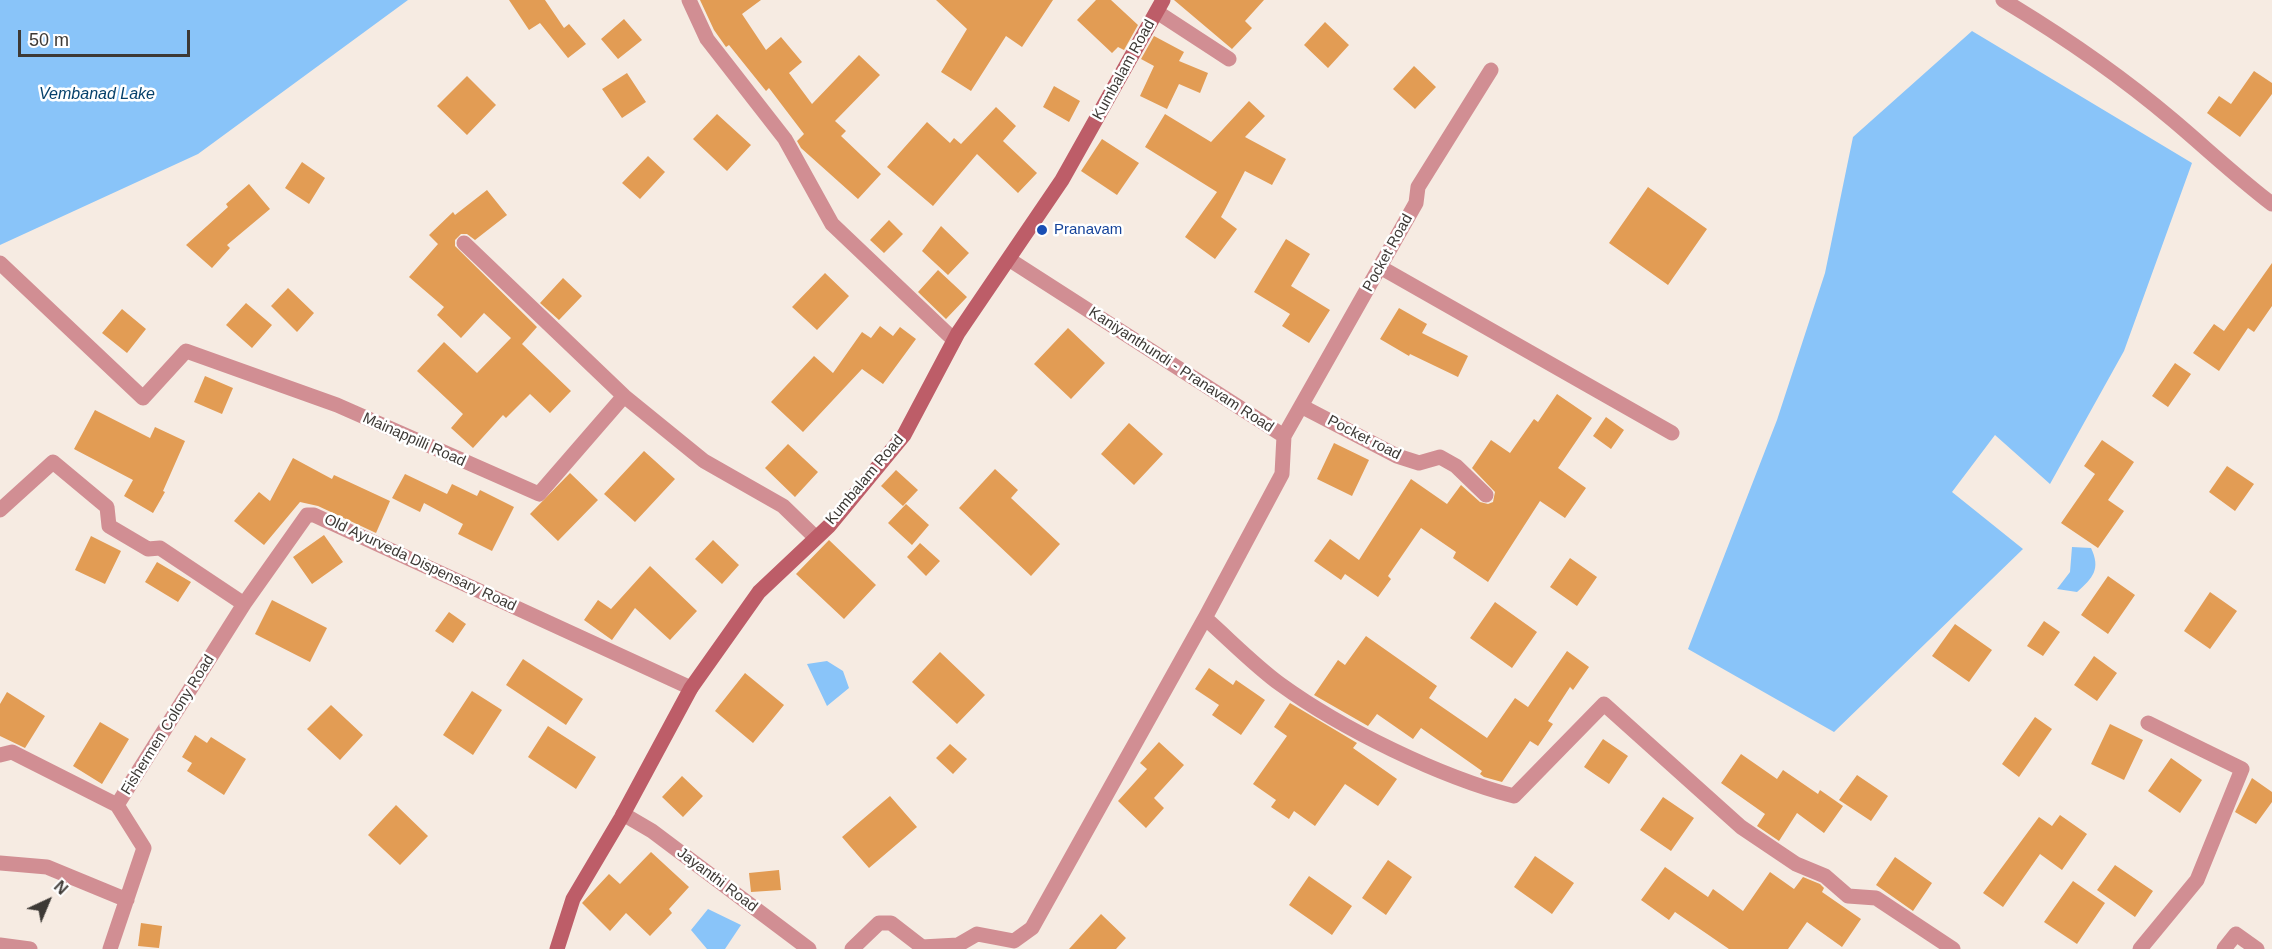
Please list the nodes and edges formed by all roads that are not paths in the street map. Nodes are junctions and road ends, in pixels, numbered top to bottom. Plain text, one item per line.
1 (690, 0) edge
2 (2003, 0) edge
3 (1160, 6) edge
4 (1229, 59) dead end
5 (1491, 70) dead end
6 (2272, 204) edge
7 (464, 243) dead end
8 (1010, 260) junction
9 (0, 263) edge
10 (1380, 267) junction
11 (954, 340) junction
12 (624, 396) junction
13 (1301, 406) junction
14 (1672, 433) dead end
15 (1284, 436) junction
16 (1486, 495) dead end
17 (0, 510) edge
18 (814, 537) junction
19 (244, 604) junction
20 (1204, 618) junction
21 (691, 688) junction
22 (2148, 723) dead end
23 (0, 755) edge
24 (117, 805) junction
25 (623, 814) junction
26 (0, 863) edge
27 (127, 900) junction
28 (0, 945) edge
29 (30, 949) edge
30 (110, 949) edge
31 (558, 949) edge
32 (809, 949) edge
33 (852, 949) edge
34 (1953, 949) edge
35 (2140, 949) edge
36 (2224, 949) edge
37 (2257, 949) edge

1 - 11 street
2 - 6 street
3 - 4 street
3 - 8 main road, Kumbalam Road
5 - 10 street, Pocket Road
7 - 12 street
8 - 11 main road, Kumbalam Road
8 - 15 street, Kaniyanthundi - Pranavam Road
9 - 12 street, Mainappilli Road
10 - 13 street, Pocket Road
10 - 14 street
11 - 18 main road, Kumbalam Road
12 - 18 street
13 - 15 street, Pocket Road
13 - 16 street, Pocket road
15 - 20 street, Kaniyanthundi - Pranavam Road
17 - 19 street
18 - 21 main road, Kumbalam Road
19 - 21 street, Old Ayurveda Dispensary Road
19 - 24 street, Fishermen Colony Road
20 - 33 street, Kaniyanthundi - Pranavam Road
20 - 34 street
21 - 25 main road, Kumbalam Road
22 - 35 street
23 - 24 street
24 - 27 street, Fishermen Colony Road
25 - 31 main road, Kumbalam Road
25 - 32 street, Jayanthi Road
26 - 27 street
27 - 30 street, Fishermen Colony Road
28 - 29 street
36 - 37 street

